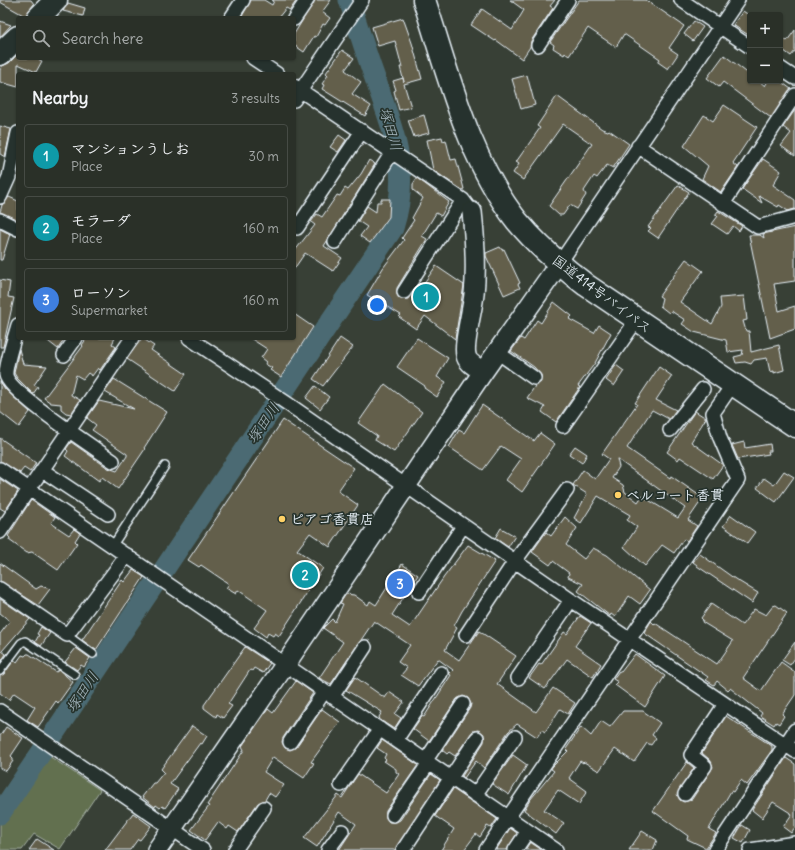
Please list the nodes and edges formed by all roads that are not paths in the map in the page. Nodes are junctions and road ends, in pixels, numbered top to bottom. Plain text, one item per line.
1 (56, 0) edge
2 (243, 0) edge
3 (307, 0) edge
4 (424, 0) edge
5 (568, 0) edge
6 (681, 0) edge
7 (738, 0) edge
8 (361, 1) edge
9 (40, 16) edge
10 (232, 16) edge
11 (296, 16) edge
12 (720, 27) junction
13 (16, 39) edge
14 (538, 45) dead end
15 (747, 45) edge
16 (0, 54) edge
17 (261, 60) edge
18 (783, 70) edge
19 (275, 72) edge
20 (795, 78) edge
21 (296, 92) edge
22 (795, 95) edge
23 (362, 131) junction
24 (16, 143) edge
25 (638, 146) junction
26 (391, 150) junction
27 (0, 197) edge
28 (723, 204) junction
29 (467, 206) junction
30 (795, 217) edge
31 (0, 220) edge
32 (16, 228) edge
33 (297, 228) dead end
34 (335, 242) dead end
35 (559, 264) junction
36 (404, 292) dead end
37 (636, 321) junction
38 (16, 333) edge
39 (75, 340) edge
40 (131, 340) edge
41 (192, 340) edge
42 (497, 352) junction
43 (64, 355) dead end
44 (483, 372) junction
45 (534, 378) dead end
46 (733, 384) junction
47 (703, 389) dead end
48 (563, 426) dead end
49 (795, 426) edge
50 (70, 430) junction
51 (670, 430) dead end
52 (113, 461) dead end
53 (165, 466) dead end
54 (0, 469) edge
55 (42, 470) junction
56 (407, 487) junction
57 (30, 489) junction
58 (568, 490) dead end
59 (108, 514) dead end
60 (464, 526) junction
61 (0, 532) edge
62 (113, 546) junction
63 (127, 554) junction
64 (515, 561) junction
65 (0, 589) edge
66 (419, 592) dead end
67 (571, 600) junction
68 (67, 635) junction
69 (466, 635) dead end
70 (630, 640) junction
71 (364, 647) dead end
72 (93, 654) dead end
73 (285, 665) junction
74 (0, 671) edge
75 (441, 673) dead end
76 (75, 675) dead end
77 (518, 678) dead end
78 (328, 694) junction
79 (463, 704) dead end
80 (725, 704) junction
81 (0, 711) edge
82 (380, 729) junction
83 (795, 730) edge
84 (515, 737) dead end
85 (477, 738) dead end
86 (396, 740) junction
87 (290, 742) dead end
88 (790, 748) edge
89 (427, 761) junction
90 (452, 778) junction
91 (341, 785) dead end
92 (685, 794) dead end
93 (475, 795) junction
94 (264, 808) dead end
95 (393, 815) dead end
96 (508, 817) junction
97 (171, 829) junction
98 (342, 830) dead end
99 (528, 831) junction
100 (795, 843) edge
101 (157, 850) edge
102 (203, 850) edge
103 (235, 850) edge
104 (328, 850) edge
105 (403, 850) edge
106 (486, 850) edge
107 (515, 850) edge
108 (556, 850) edge
109 (715, 850) edge
110 (750, 850) edge

1 - 9 highway
2 - 10 street
3 - 11 street
4 - 35 highway, 国道414号バイパス
5 - 14 street
6 - 12 street
7 - 12 street
8 - 21 street
12 - 15 street
12 - 25 street
13 - 16 highway
17 - 19 street
18 - 20 street
21 - 23 street
22 - 28 street
23 - 26 street
23 - 33 street
24 - 27 street
25 - 28 street
25 - 35 street
26 - 29 street
26 - 34 street
28 - 30 street
29 - 36 street
29 - 44 street
31 - 32 street
35 - 37 highway, 国道414号バイパス
35 - 42 street
37 - 46 highway, 国道414号バイパス
37 - 48 street
38 - 50 street
39 - 43 street
40 - 50 street
41 - 56 street
42 - 44 street
42 - 45 street
44 - 56 street
46 - 49 highway, 国道414号バイパス
46 - 70 street
47 - 51 street
50 - 52 street
50 - 55 street
53 - 62 lane
54 - 57 street
55 - 57 street
55 - 59 street
56 - 60 street
56 - 73 street
57 - 61 street
57 - 62 street
58 - 64 street
60 - 64 street
60 - 66 street
62 - 63 street
63 - 68 street
63 - 73 street
64 - 67 street
64 - 69 street
65 - 68 street
67 - 70 street
67 - 77 street
68 - 72 lane
70 - 80 street
70 - 96 street
71 - 78 street
73 - 78 street
73 - 97 street
74 - 76 lane
75 - 86 street
78 - 82 street
78 - 87 street
79 - 89 street
80 - 88 street
80 - 92 street
81 - 97 street
82 - 86 street
82 - 91 street
83 - 88 street
84 - 93 street
85 - 90 street
86 - 89 street
88 - 109 street
89 - 90 street
89 - 95 street
90 - 93 street
90 - 105 street
93 - 96 street
94 - 103 street
96 - 99 street
96 - 106 street
97 - 101 street
97 - 102 street
98 - 104 street
99 - 107 street
99 - 108 street
100 - 110 street

